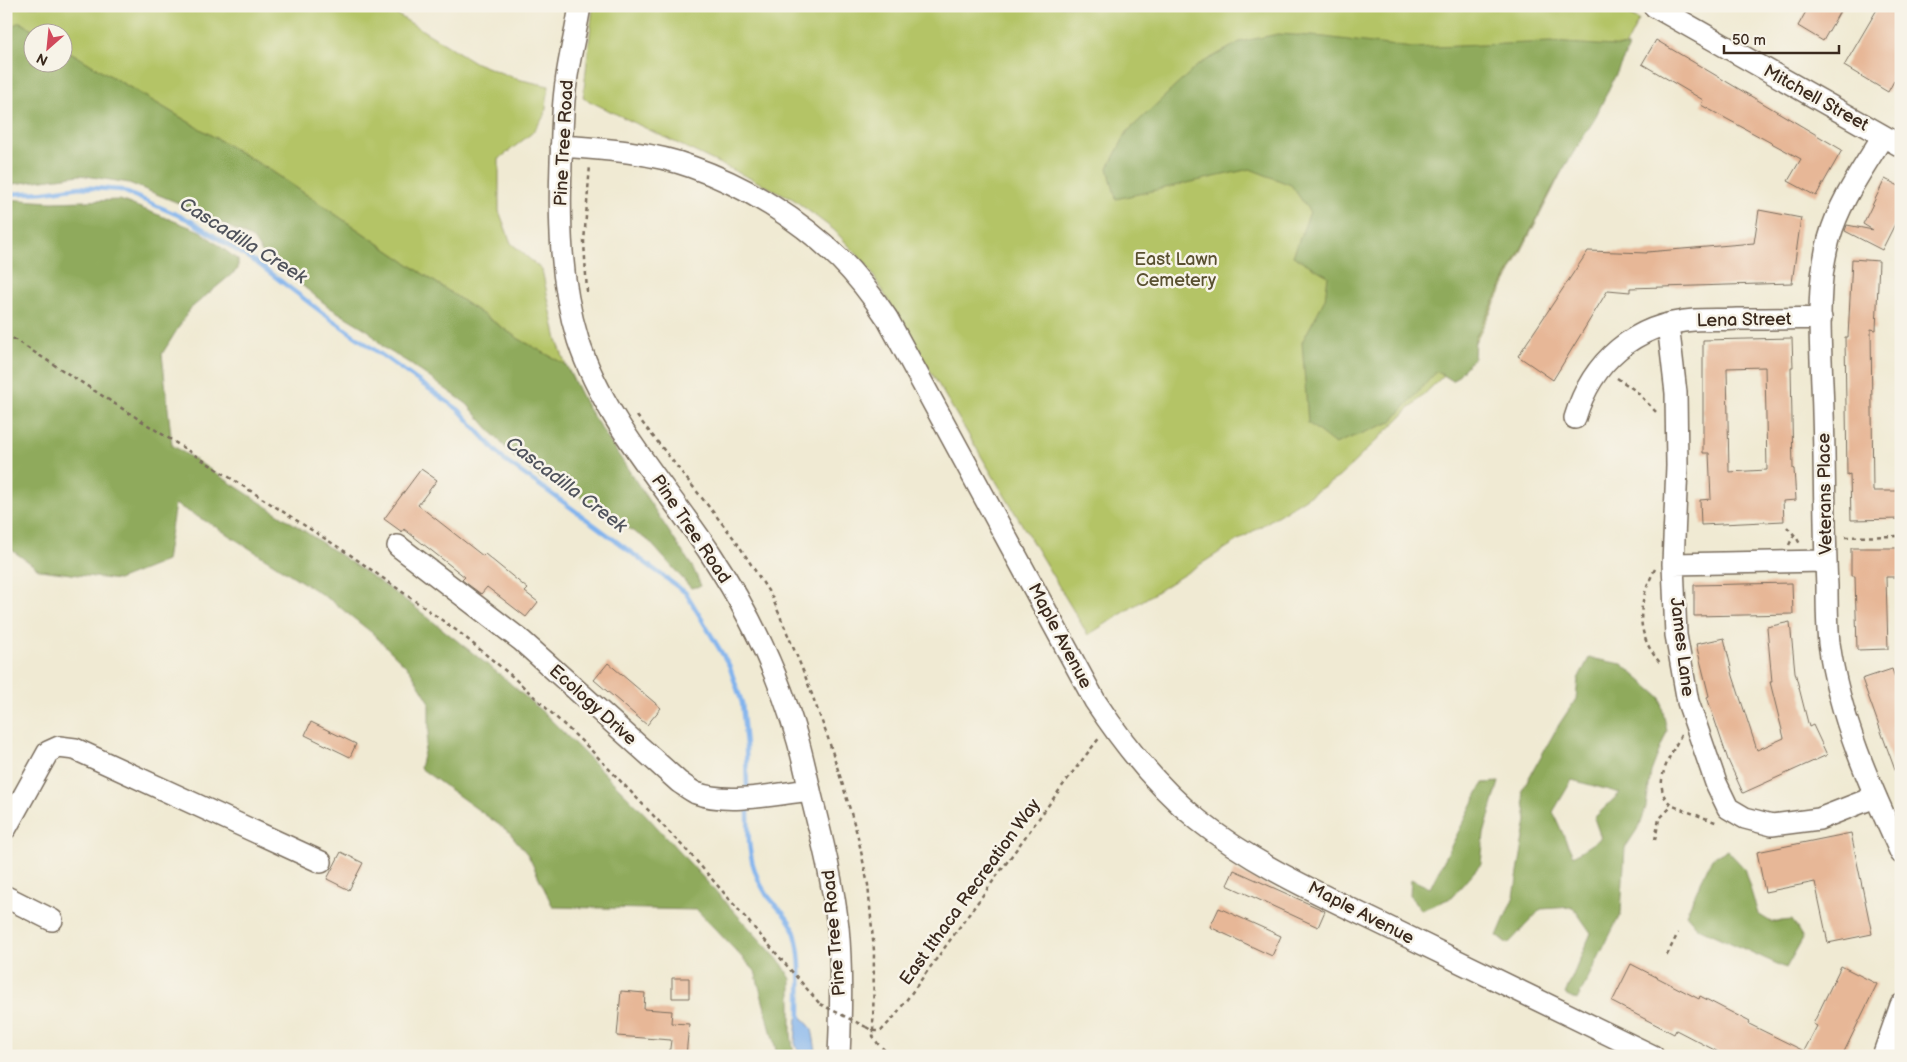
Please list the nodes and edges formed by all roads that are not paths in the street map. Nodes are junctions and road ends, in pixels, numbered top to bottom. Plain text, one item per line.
1 (580, 6) edge
2 (1648, 11) edge
3 (1892, 141) edge
4 (562, 146) junction
5 (1821, 318) junction
6 (1668, 324) junction
7 (1575, 418) dead end
8 (398, 546) dead end
9 (1826, 561) junction
10 (1673, 564) junction
11 (810, 790) junction
12 (1875, 797) junction
13 (6, 828) edge
14 (1901, 853) edge
15 (321, 862) dead end
16 (6, 897) edge
17 (52, 920) dead end
18 (1901, 1005) edge
19 (839, 1056) edge
20 (1653, 1056) edge
21 (1883, 1056) edge

1 - 4 street, Pine Tree Road
2 - 3 street, Mitchell Street
3 - 5 street, Veterans Place
4 - 11 street, Pine Tree Road
4 - 20 street, Maple Avenue
5 - 6 street, Lena Street
5 - 9 street, Veterans Place
6 - 7 street, Lena Street
6 - 10 street, James Lane
8 - 11 street, Ecology Drive
9 - 10 street
9 - 12 street, Veterans Place
10 - 12 street, James Lane
11 - 19 street, Pine Tree Road
12 - 14 street, Veterans Place
13 - 15 street
16 - 17 street
18 - 21 street

